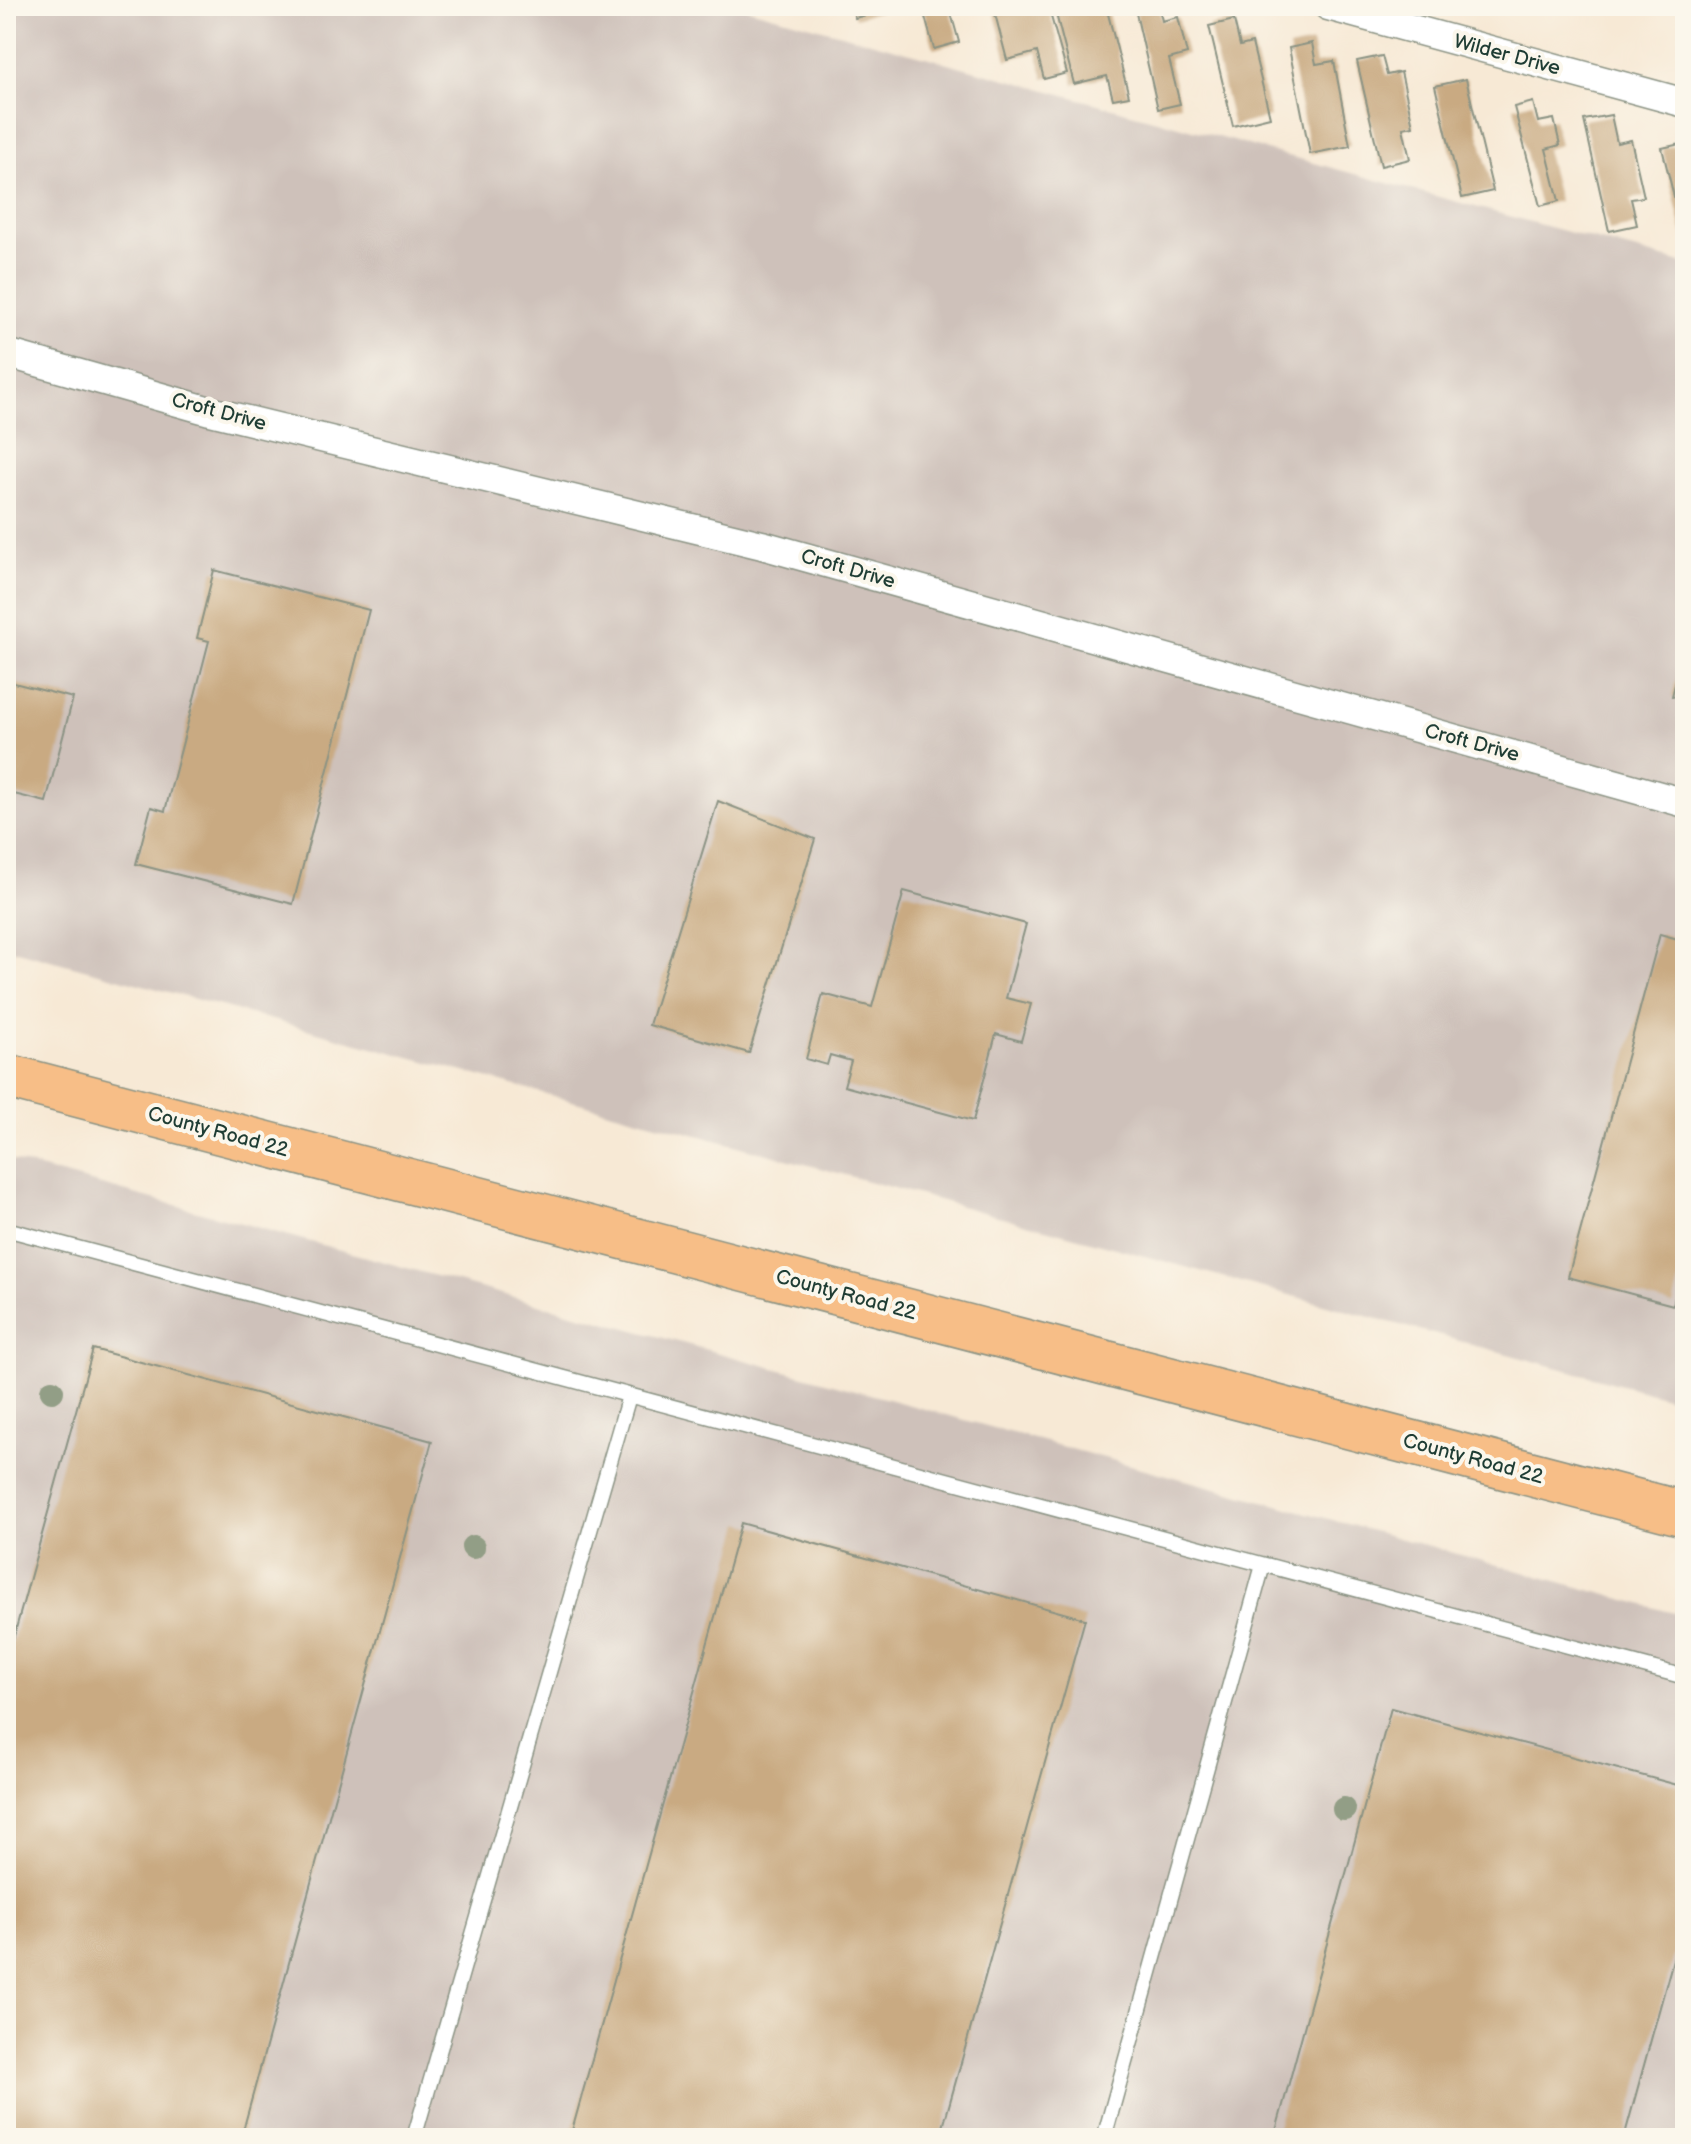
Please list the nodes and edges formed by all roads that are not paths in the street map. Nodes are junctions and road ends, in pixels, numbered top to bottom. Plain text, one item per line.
1 (1328, 6) edge
2 (1685, 103) edge
3 (6, 353) edge
4 (1685, 803) edge
5 (6, 1076) edge
6 (6, 1229) edge
7 (629, 1396) junction
8 (1685, 1514) edge
9 (1263, 1565) junction
10 (1685, 1677) edge
11 (414, 2138) edge
12 (1104, 2138) edge

1 - 2 street, Wilder Drive
3 - 4 street, Croft Drive
5 - 8 main road, County Road 22
6 - 7 lane
7 - 9 lane
7 - 11 lane
9 - 10 lane
9 - 12 lane

